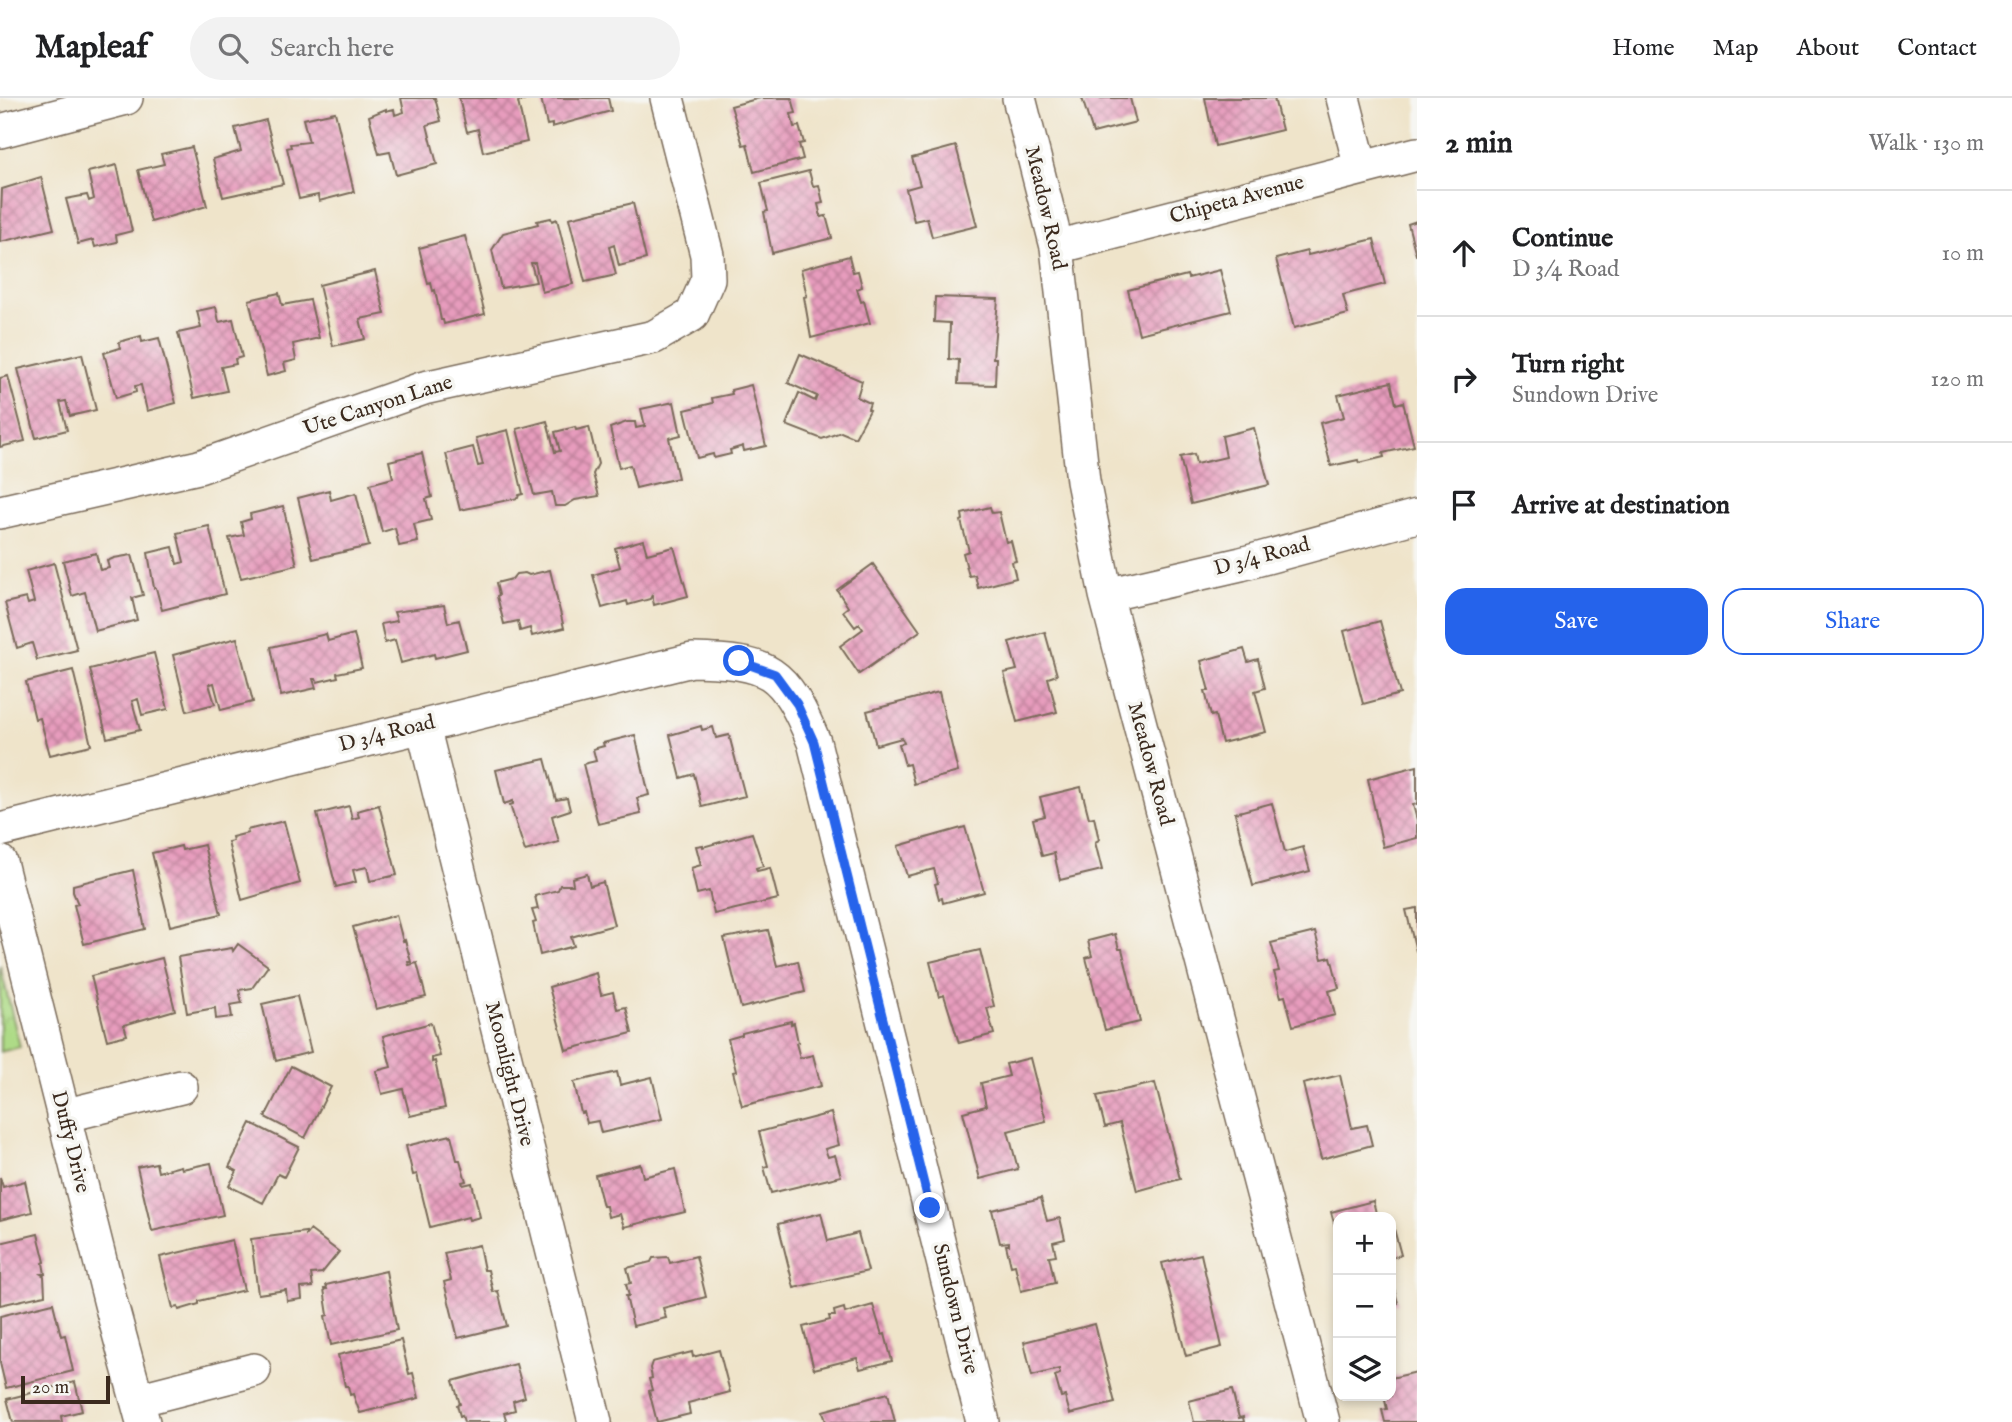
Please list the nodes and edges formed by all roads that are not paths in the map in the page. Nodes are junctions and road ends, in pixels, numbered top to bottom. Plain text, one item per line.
1 (126, 98) edge
2 (667, 98) edge
3 (1019, 98) edge
4 (1343, 98) edge
5 (0, 131) edge
6 (1417, 154) edge
7 (1361, 168) junction
8 (1057, 247) junction
9 (0, 512) edge
10 (1417, 516) edge
11 (1106, 595) junction
12 (775, 674) joint
13 (423, 726) junction
14 (0, 830) edge
15 (0, 862) edge
16 (181, 1087) dead end
17 (63, 1116) junction
18 (254, 1370) dead end
19 (140, 1411) edge
20 (595, 1422) edge
21 (983, 1422) edge
22 (1323, 1422) edge

1 - 5 street
2 - 9 street, Ute Canyon Lane
3 - 8 street, Meadow Road
4 - 7 street
6 - 7 street, Chipeta Avenue
7 - 8 street, Chipeta Avenue
8 - 11 street, Meadow Road
10 - 11 street, D 3/4 Road
11 - 22 street, Meadow Road
12 - 13 street, D 3/4 Road
12 - 21 street, Sundown Drive
13 - 14 street, D 3/4 Road
13 - 20 street, Moonlight Drive
15 - 17 street, Duffy Drive
16 - 17 street
17 - 19 street, Duffy Drive
18 - 19 street

